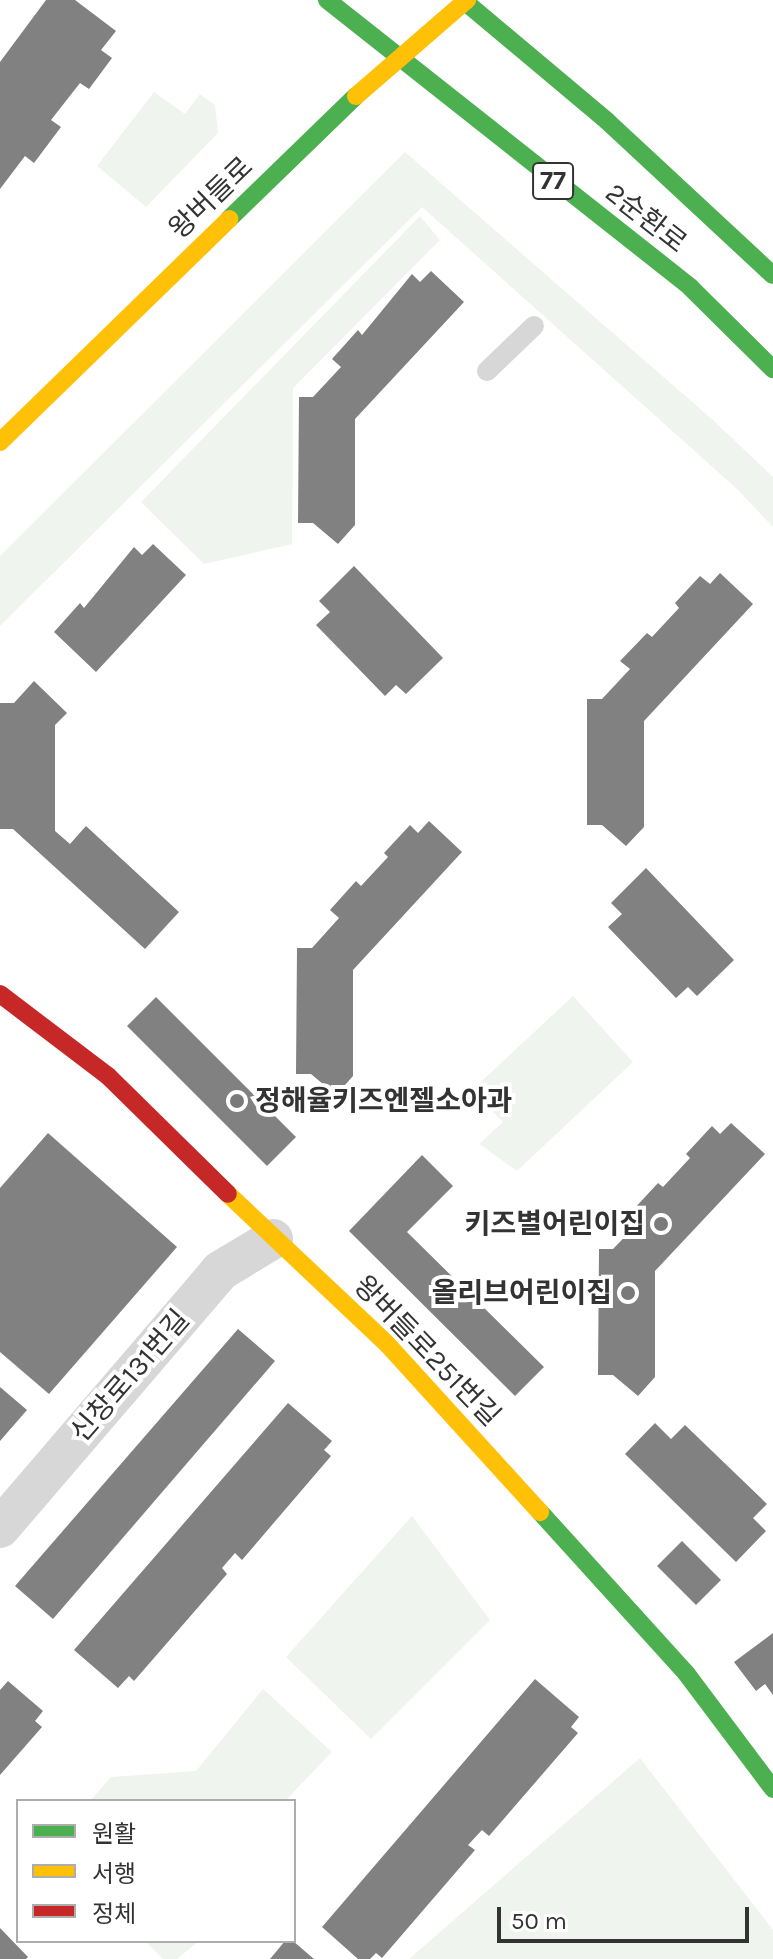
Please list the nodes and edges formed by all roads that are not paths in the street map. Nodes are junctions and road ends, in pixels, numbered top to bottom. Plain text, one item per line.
1 (327, 0) edge
2 (465, 0) edge
3 (773, 275) edge
4 (534, 326) dead end
5 (773, 369) edge
6 (487, 371) dead end
7 (0, 442) edge
8 (0, 994) edge
9 (273, 1239) junction
10 (0, 1528) edge
11 (773, 1789) edge

1 - 5 main road, 2순환로 / 77
2 - 3 main road, 2순환로
2 - 7 main road, 왕버들로, bridge
4 - 6 lane
8 - 9 main road, 왕버들로251번길
9 - 10 street, 신창로131번길
9 - 11 main road, 왕버들로251번길

